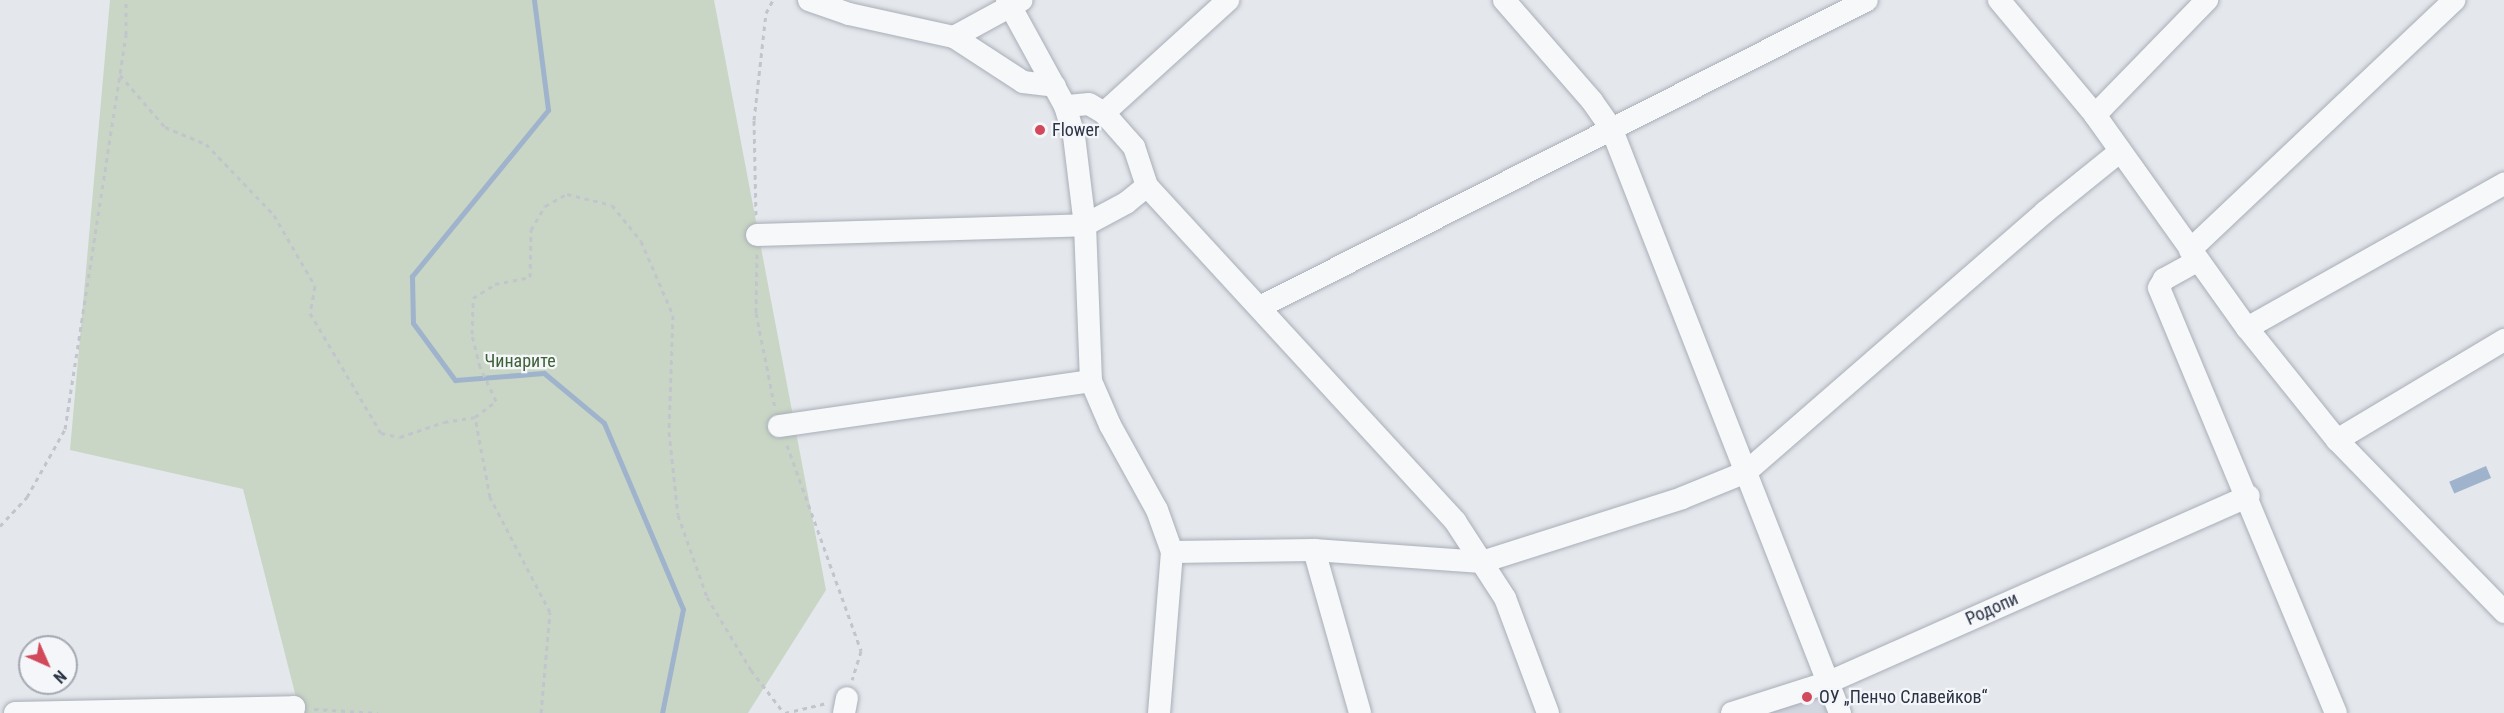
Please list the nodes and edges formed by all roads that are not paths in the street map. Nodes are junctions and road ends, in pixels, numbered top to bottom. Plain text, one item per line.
1 (809, 0) edge
2 (1228, 0) edge
3 (1504, 0) edge
4 (1867, 0) edge
5 (1999, 0) edge
6 (2207, 0) edge
7 (2454, 0) edge
8 (1013, 2) edge
9 (954, 37) junction
10 (1060, 96) junction
11 (1104, 113) junction
12 (2095, 115) junction
13 (1612, 130) junction
14 (2118, 153) junction
15 (2504, 184) edge
16 (1147, 186) junction
17 (1085, 225) junction
18 (757, 235) road end
19 (2193, 256) junction
20 (1260, 306) junction
21 (2247, 328) junction
22 (2504, 340) edge
23 (1091, 381) junction
24 (779, 426) road end
25 (2337, 440) junction
26 (1746, 472) junction
27 (2249, 496) junction
28 (1314, 550) junction
29 (1172, 552) junction
30 (1482, 562) junction
31 (2504, 612) edge
32 (1829, 682) junction
33 (294, 710) edge
34 (15, 713) edge
35 (1159, 713) edge
36 (1359, 713) edge
37 (1548, 713) edge
38 (1732, 713) edge
39 (1840, 713) edge
40 (2336, 713) edge

1 - 9 street
2 - 11 street
3 - 13 street
4 - 13 street
5 - 12 street
6 - 12 street
7 - 19 street
8 - 9 street
8 - 10 street
9 - 10 street
10 - 11 street
10 - 17 street
11 - 16 street
12 - 14 street
13 - 20 street
13 - 26 street
14 - 19 street
14 - 26 street
15 - 21 street
16 - 17 street
16 - 20 street
17 - 18 street
17 - 23 street
19 - 21 street
19 - 27 street
20 - 30 street
21 - 25 street
22 - 25 street
23 - 24 street
23 - 29 street
25 - 31 street
26 - 30 street
26 - 32 street
27 - 32 street, Родопи
27 - 40 street
28 - 29 street
28 - 30 street
28 - 36 street
29 - 35 street
30 - 37 street
32 - 38 street, Родопи
32 - 39 street
33 - 34 street

